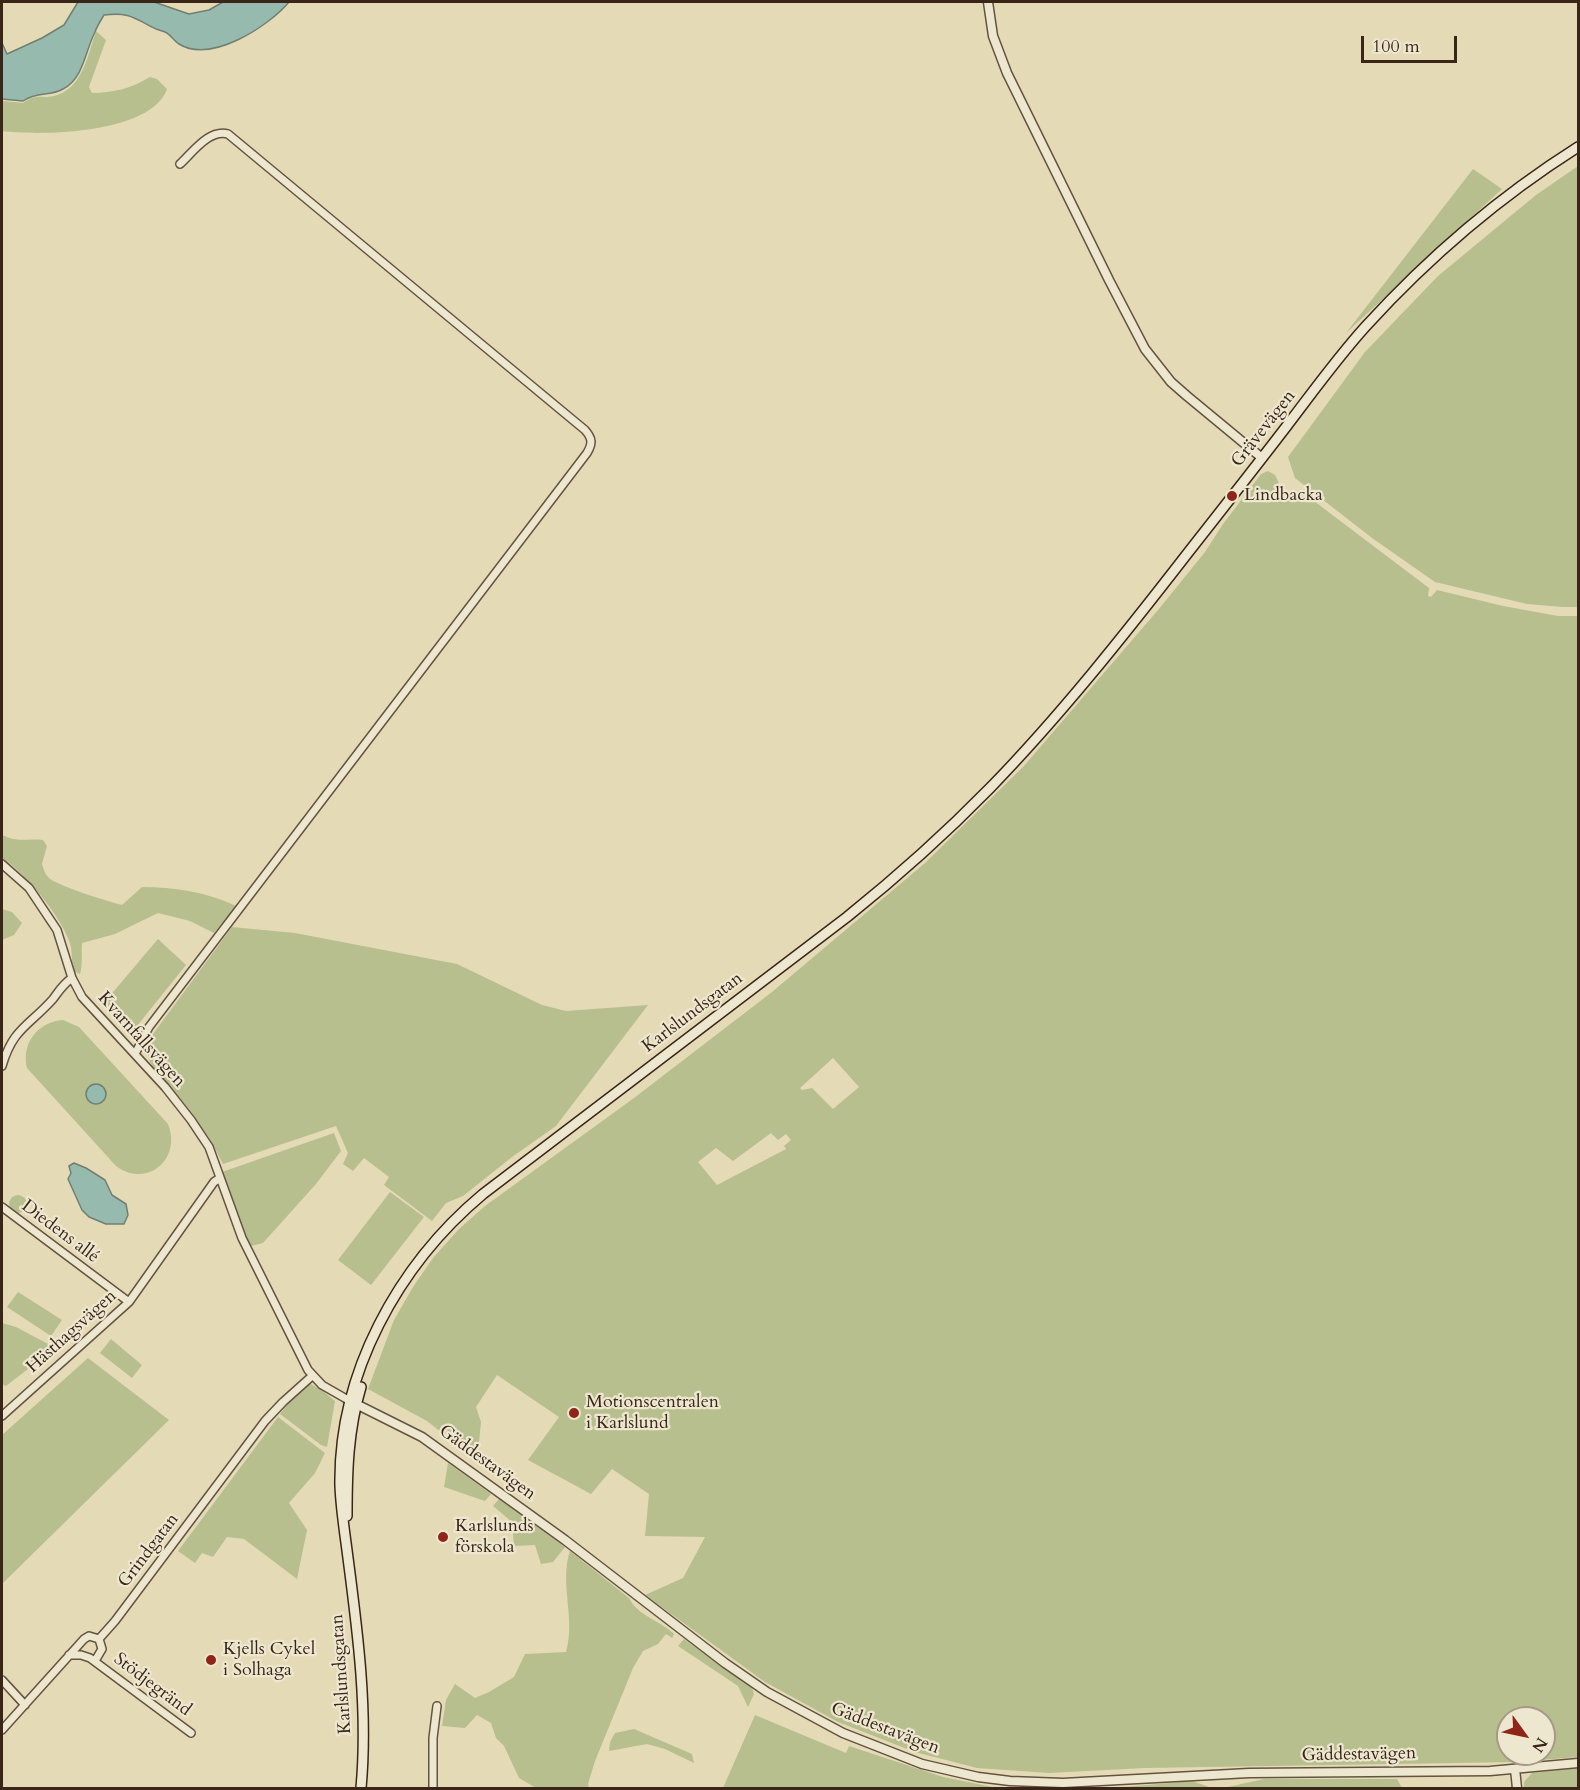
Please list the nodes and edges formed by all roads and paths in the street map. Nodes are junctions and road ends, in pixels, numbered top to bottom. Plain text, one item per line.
1 (988, 2) edge
2 (1578, 147) edge
3 (180, 164) dead end
4 (1262, 458) junction
5 (1009, 766) joint
6 (2, 864) edge
7 (72, 978) junction
8 (135, 1054) junction
9 (2, 1066) edge
10 (220, 1178) junction
11 (2, 1207) edge
12 (129, 1302) junction
13 (312, 1376) junction
14 (353, 1403) junction
15 (2, 1416) edge
16 (99, 1639) junction
17 (69, 1655) junction
18 (95, 1662) junction
19 (2, 1680) edge
20 (25, 1705) junction
21 (437, 1706) dead end
22 (2, 1730) edge
23 (190, 1733) dead end
24 (1578, 1763) edge
25 (1515, 1768) junction
26 (362, 1788) edge
27 (433, 1788) edge
28 (1517, 1788) edge

1 - 4 street
2 - 4 main road, Grävevägen
3 - 8 street
4 - 5 main road, Grävevägen
5 - 14 main road, Karlslundsgatan
6 - 7 street, Kvarnfallsvägen
7 - 8 street, Kvarnfallsvägen
7 - 9 street
8 - 10 street, Kvarnfallsvägen
10 - 12 street, Hästhagsvägen
10 - 13 street, Kvarnfallsvägen
11 - 12 street, Diedens allé
12 - 15 street, Hästhagsvägen
13 - 14 street, Kvarnfallsvägen
13 - 16 street, Grindgatan
14 - 25 street, Gäddestavägen
14 - 26 main road, Karlslundsgatan
16 - 17 street, Grindgatan
16 - 18 street, Stödjegränd
17 - 18 street, Stödjegränd
17 - 20 street, Grindgatan
18 - 23 street, Stödjegränd
19 - 20 street
20 - 22 street, Grindgatan
21 - 27 street
24 - 25 street, Gäddestavägen
25 - 28 street

